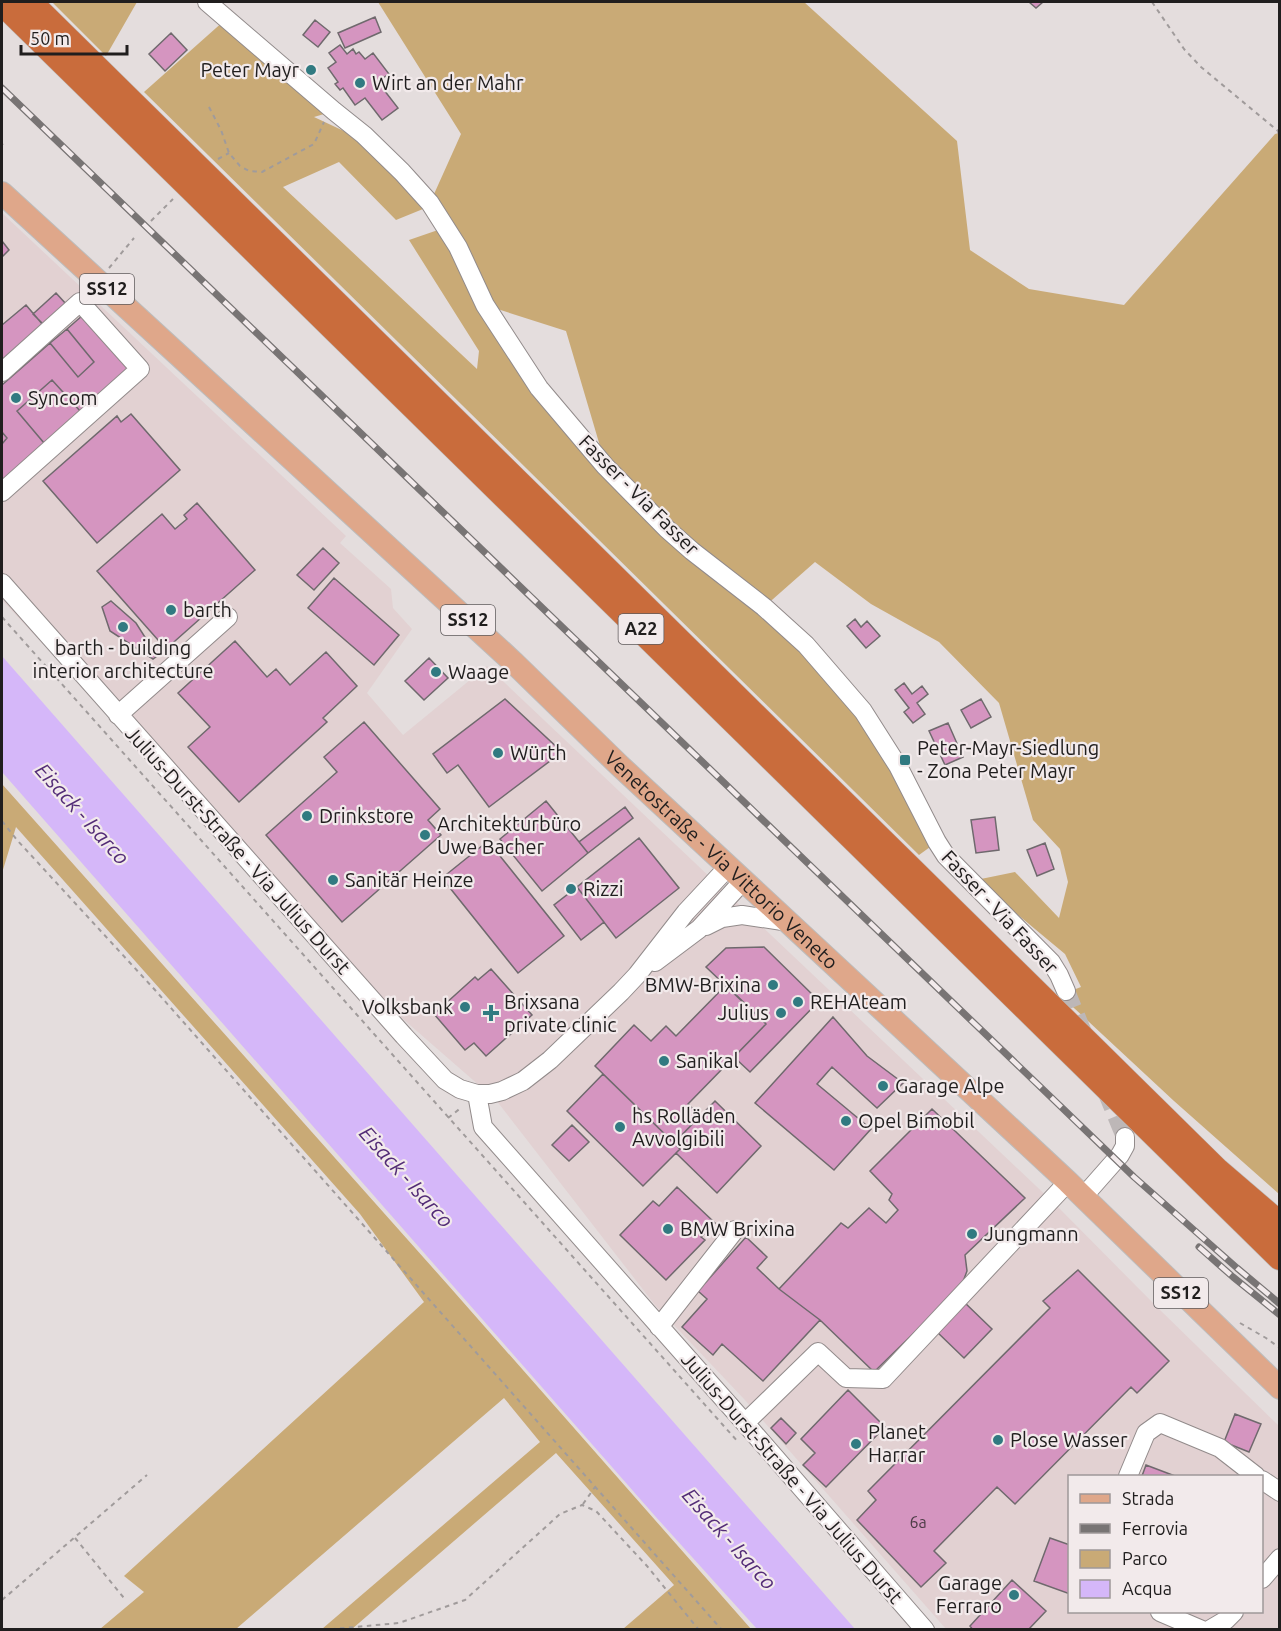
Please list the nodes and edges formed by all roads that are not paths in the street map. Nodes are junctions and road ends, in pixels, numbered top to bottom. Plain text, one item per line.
1 (2, 2) edge
2 (29, 2) edge
3 (207, 2) edge
4 (2, 193) edge
5 (2, 372) edge
6 (2, 492) edge
7 (2, 583) edge
8 (228, 617) dead end
9 (118, 716) junction
10 (736, 874) junction
11 (789, 922) junction
12 (699, 929) junction
13 (637, 975) junction
14 (1066, 991) tunnel mouth
15 (477, 1094) junction
16 (1125, 1137) dead end
17 (1076, 1190) junction
18 (1280, 1225) edge
19 (735, 1230) dead end
20 (1280, 1257) edge
21 (659, 1327) junction
22 (1280, 1388) edge
23 (739, 1429) junction
24 (1128, 1475) edge
25 (1255, 1475) edge
26 (1263, 1481) edge
27 (1280, 1492) edge
28 (1280, 1558) edge
29 (1263, 1578) edge
30 (1165, 1613) edge
31 (1232, 1613) edge
32 (925, 1629) edge
33 (1203, 1629) edge
34 (1209, 1629) edge

1 - 20 highway, A22
2 - 18 highway, A22
3 - 14 street, Fasser - Via Fasser
4 - 10 main road, Venetostraße - Via Vittorio Veneto / SS12
5 - 6 street
7 - 9 street, Julius-Durst-Straße - Via Julius Durst
8 - 9 street
9 - 15 street, Julius-Durst-Straße - Via Julius Durst
10 - 11 main road, Venetostraße - Via Vittorio Veneto / SS12
10 - 12 street
10 - 13 street
11 - 12 street
11 - 17 main road, Venetostraße - Via Vittorio Veneto / SS12
12 - 13 street
13 - 15 street
15 - 21 street, Julius-Durst-Straße - Via Julius Durst
16 - 17 street
17 - 22 main road, Venetostraße - Via Vittorio Veneto / SS12
17 - 23 street
19 - 21 street
21 - 23 street, Julius-Durst-Straße - Via Julius Durst
23 - 32 street, Julius-Durst-Straße - Via Julius Durst
24 - 25 street
26 - 27 street
28 - 29 street
30 - 33 street
31 - 34 street

